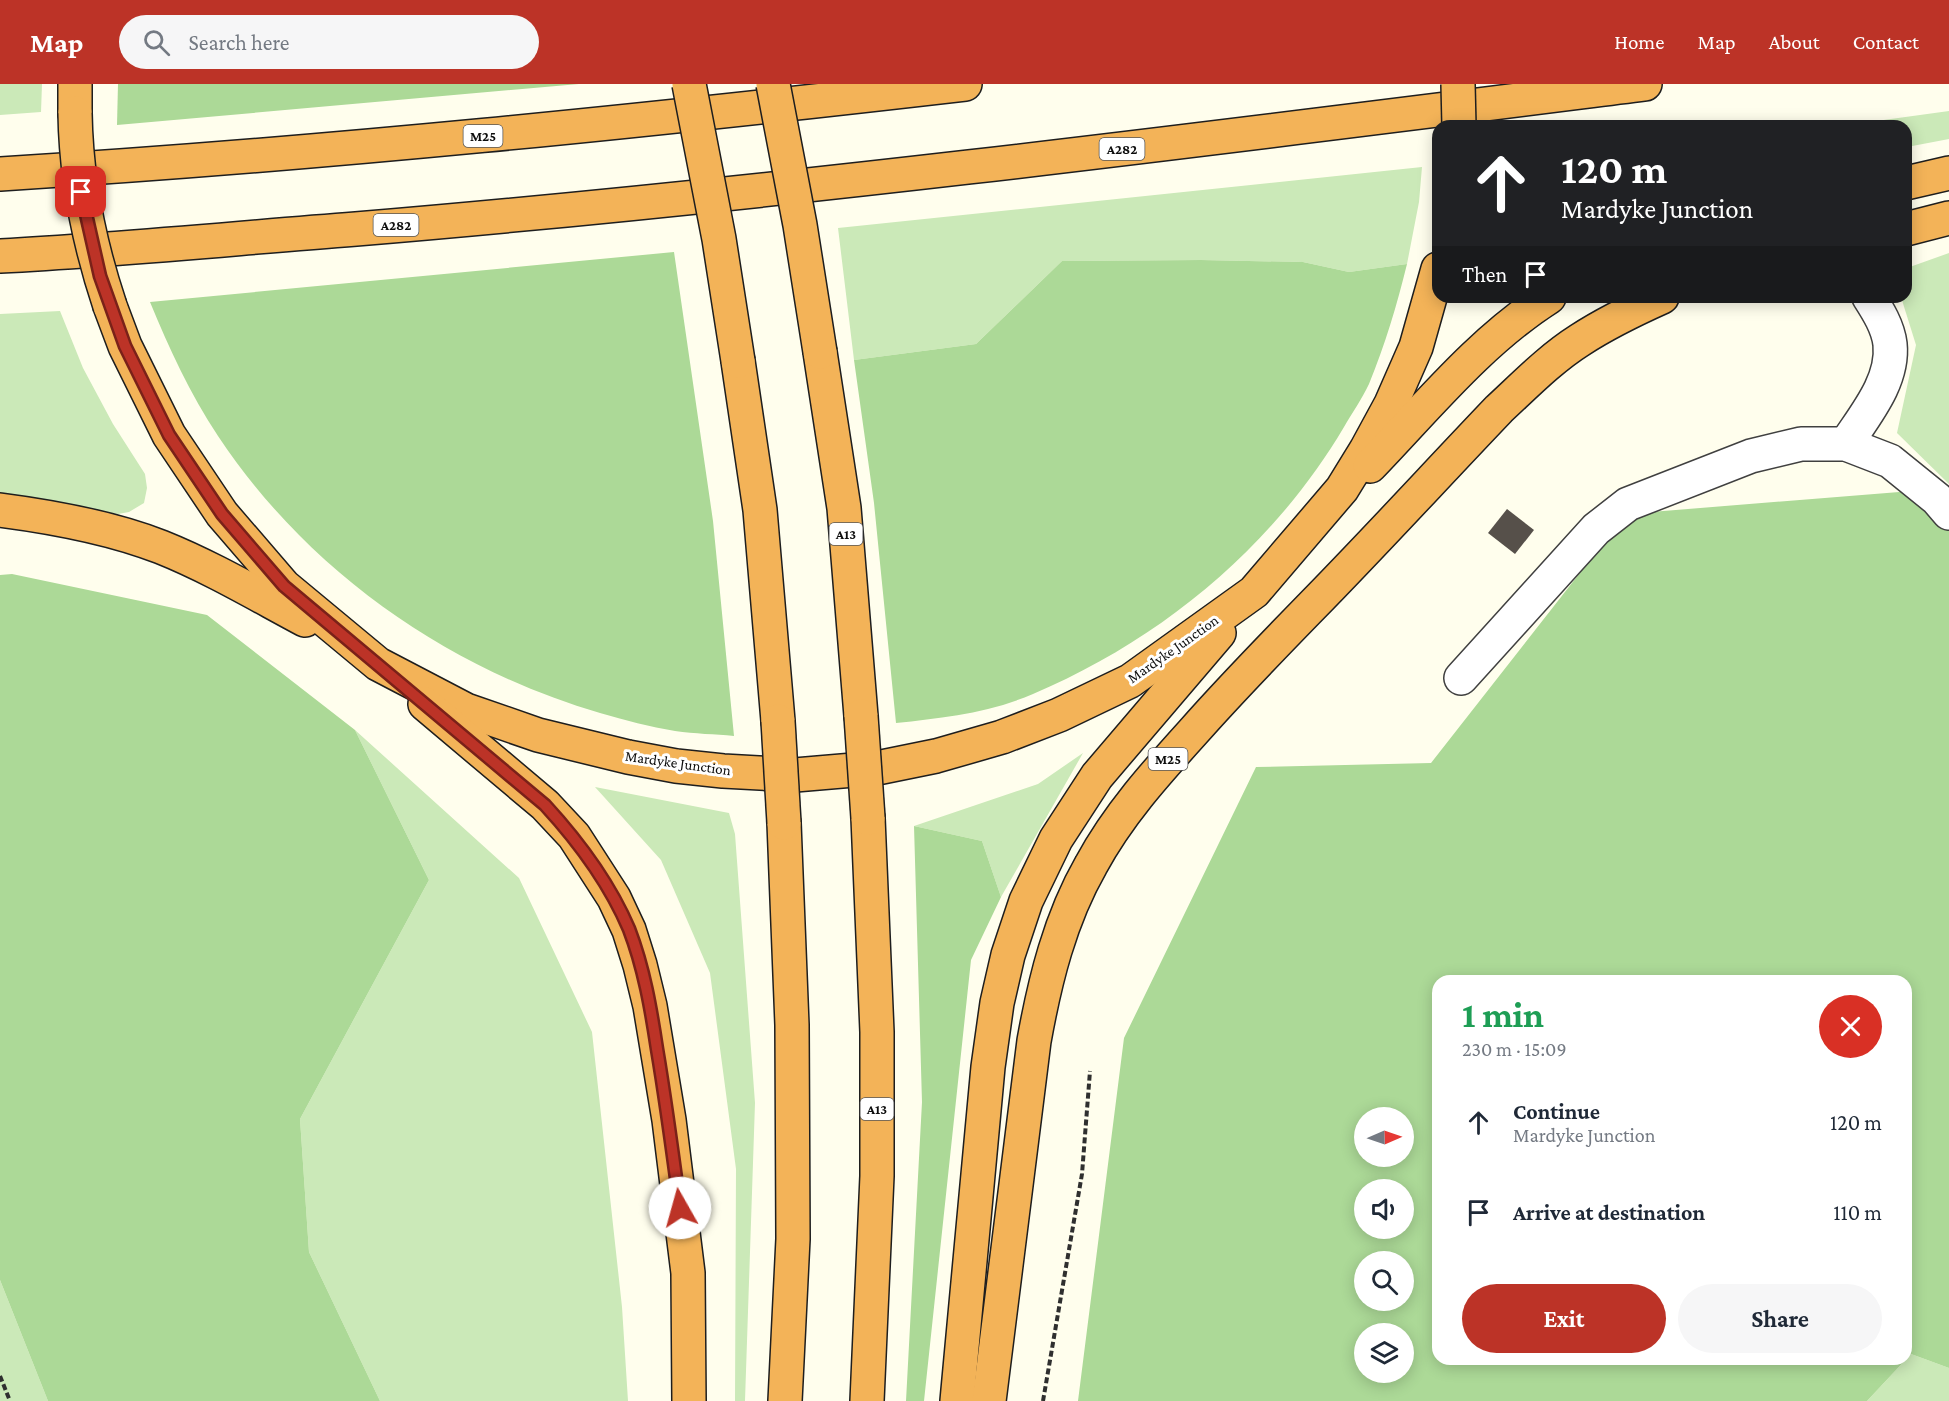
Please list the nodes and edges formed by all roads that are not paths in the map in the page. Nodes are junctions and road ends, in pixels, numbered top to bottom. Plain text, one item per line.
1 (689, 84) edge
2 (773, 84) edge
3 (965, 84) edge
4 (1458, 84) edge
5 (1645, 84) edge
6 (75, 98) edge
7 (1459, 120) edge
8 (1949, 173) edge
9 (0, 174) edge
10 (1912, 182) edge
11 (1949, 218) edge
12 (1912, 227) edge
13 (0, 256) edge
14 (1432, 290) edge
15 (1541, 303) edge
16 (1649, 303) edge
17 (1873, 303) edge
18 (1846, 444) junction
19 (0, 510) edge
20 (1949, 513) edge
21 (1301, 538) junction
22 (1254, 592) junction
23 (367, 656) junction
24 (1461, 678) dead end
25 (689, 1401) edge
26 (785, 1401) edge
27 (867, 1401) edge
28 (957, 1401) edge
29 (989, 1401) edge

1 - 26 highway, bridge
2 - 27 highway, A13, bridge
3 - 9 highway, M25
4 - 7 highway, bridge
5 - 13 highway, A282
6 - 23 highway, Mardyke Junction, bridge
8 - 10 highway
11 - 12 highway
14 - 21 highway, Mardyke Junction
15 - 21 highway
16 - 29 highway, M25
17 - 18 lane
18 - 20 lane
18 - 24 lane
19 - 23 highway
21 - 22 highway, Mardyke Junction
22 - 23 highway, Mardyke Junction
22 - 28 highway
23 - 25 highway

